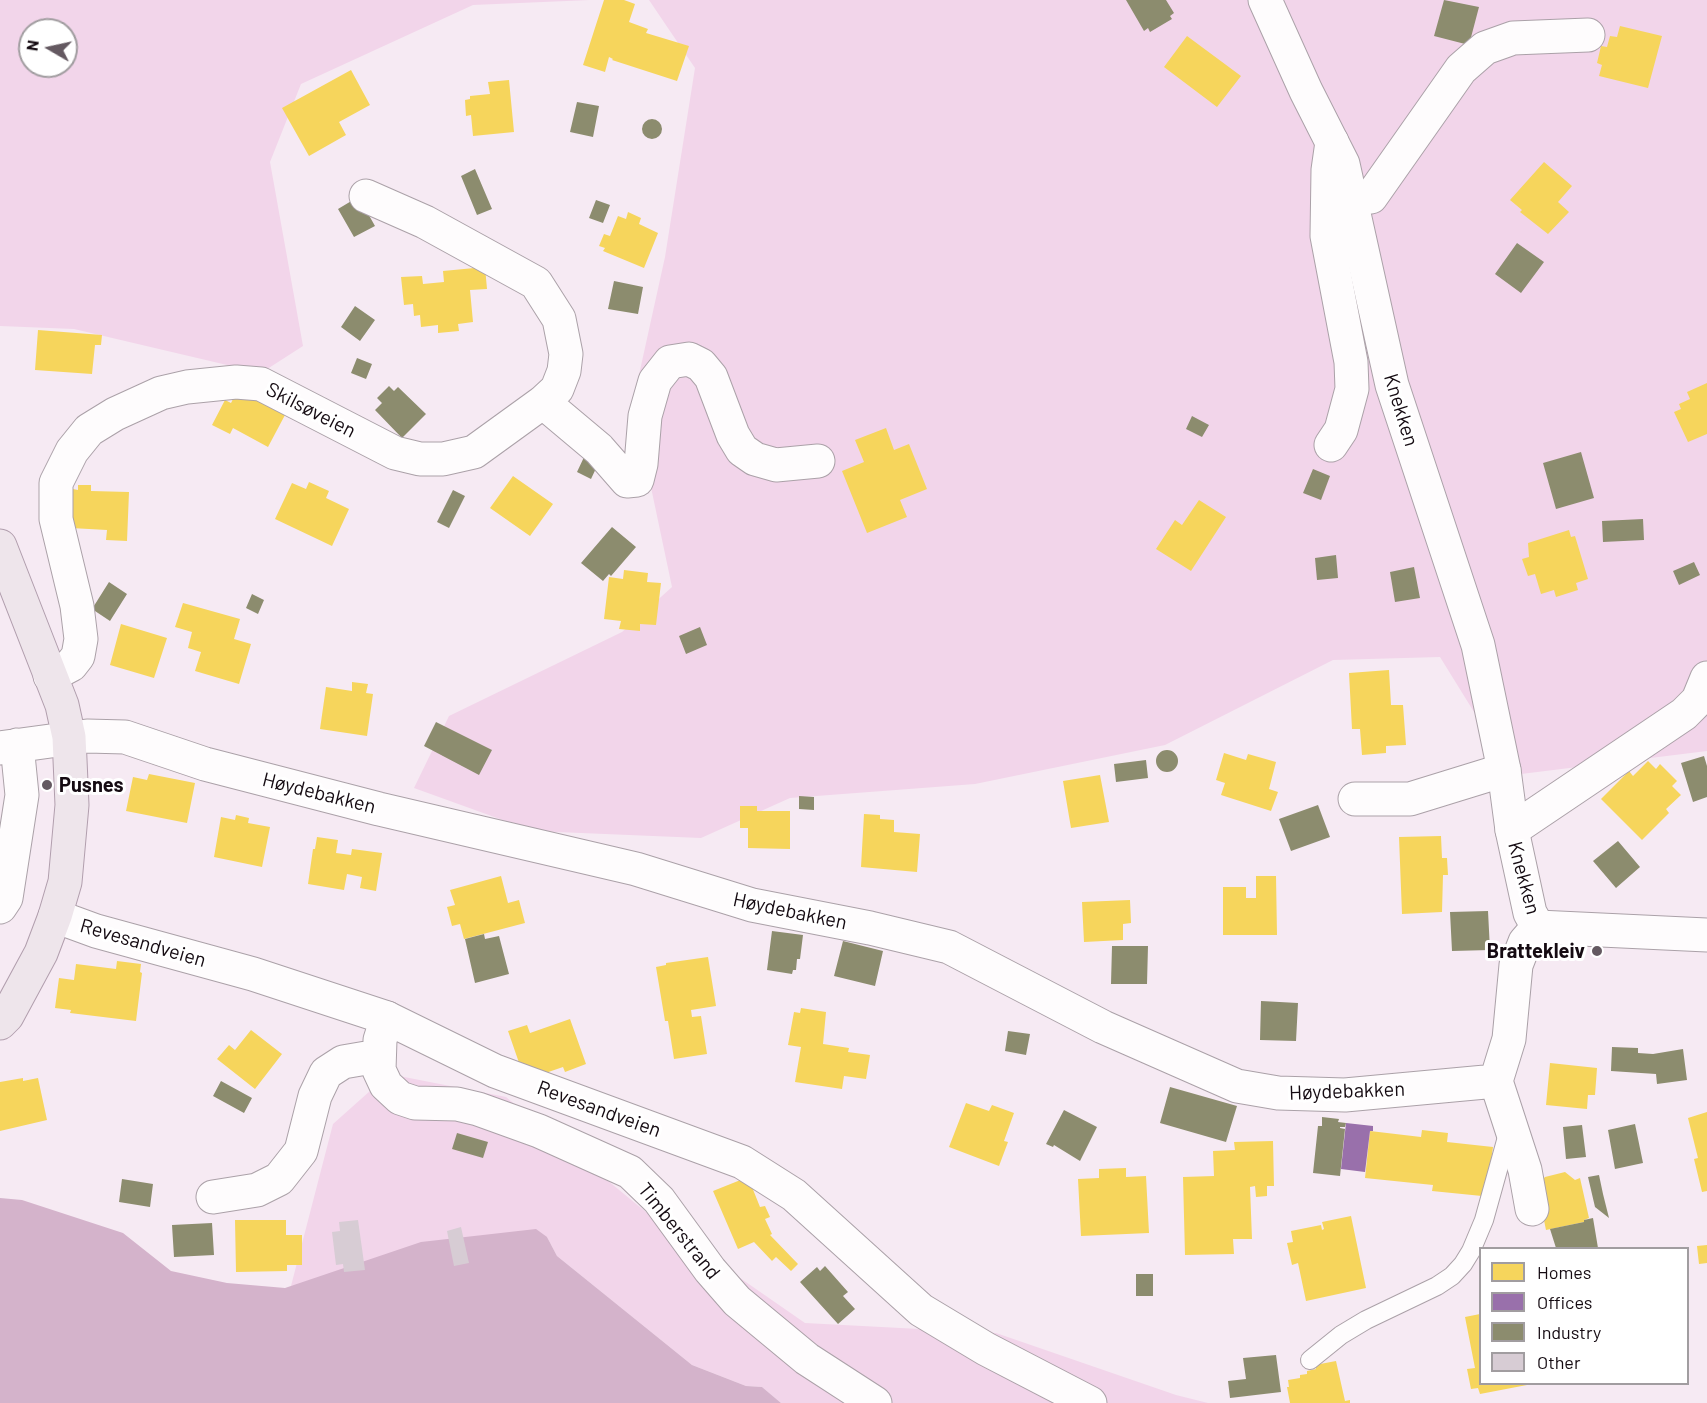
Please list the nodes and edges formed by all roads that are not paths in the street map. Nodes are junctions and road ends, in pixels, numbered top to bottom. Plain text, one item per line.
1 (1265, 0) edge
2 (1588, 36) dead end
3 (1332, 142) junction
4 (366, 196) dead end
5 (1351, 200) junction
6 (543, 402) junction
7 (1331, 445) dead end
8 (818, 461) dead end
9 (0, 546) edge
10 (50, 676) junction
11 (1707, 678) edge
12 (69, 737) junction
13 (9, 747) edge
14 (1504, 771) junction
15 (1355, 799) dead end
16 (1512, 830) junction
17 (0, 907) edge
18 (55, 916) junction
19 (1538, 927) junction
20 (1707, 935) edge
21 (387, 1018) junction
22 (0, 1023) edge
23 (378, 1056) junction
24 (1496, 1081) junction
25 (1510, 1126) junction
26 (213, 1197) dead end
27 (1533, 1209) dead end
28 (1310, 1360) dead end
29 (875, 1403) edge
30 (1090, 1403) edge

1 - 3 street, Knekken
2 - 5 street
3 - 5 street, Knekken
3 - 7 street
4 - 6 street, Skilsøveien
5 - 14 street, Knekken
6 - 8 street
6 - 10 street, Skilsøveien
9 - 10 main road
10 - 12 main road
11 - 16 street, Knekken
12 - 13 street
12 - 18 main road
12 - 24 street, Høydebakken
13 - 17 street
14 - 15 street
14 - 16 street, Knekken
16 - 19 street, Knekken
18 - 21 street, Revesandveien
18 - 22 main road
19 - 20 street
19 - 24 street
21 - 23 street, Timberstrand
21 - 30 street, Revesandveien
23 - 26 street
23 - 29 street, Timberstrand
24 - 25 street
25 - 27 street
25 - 28 lane

